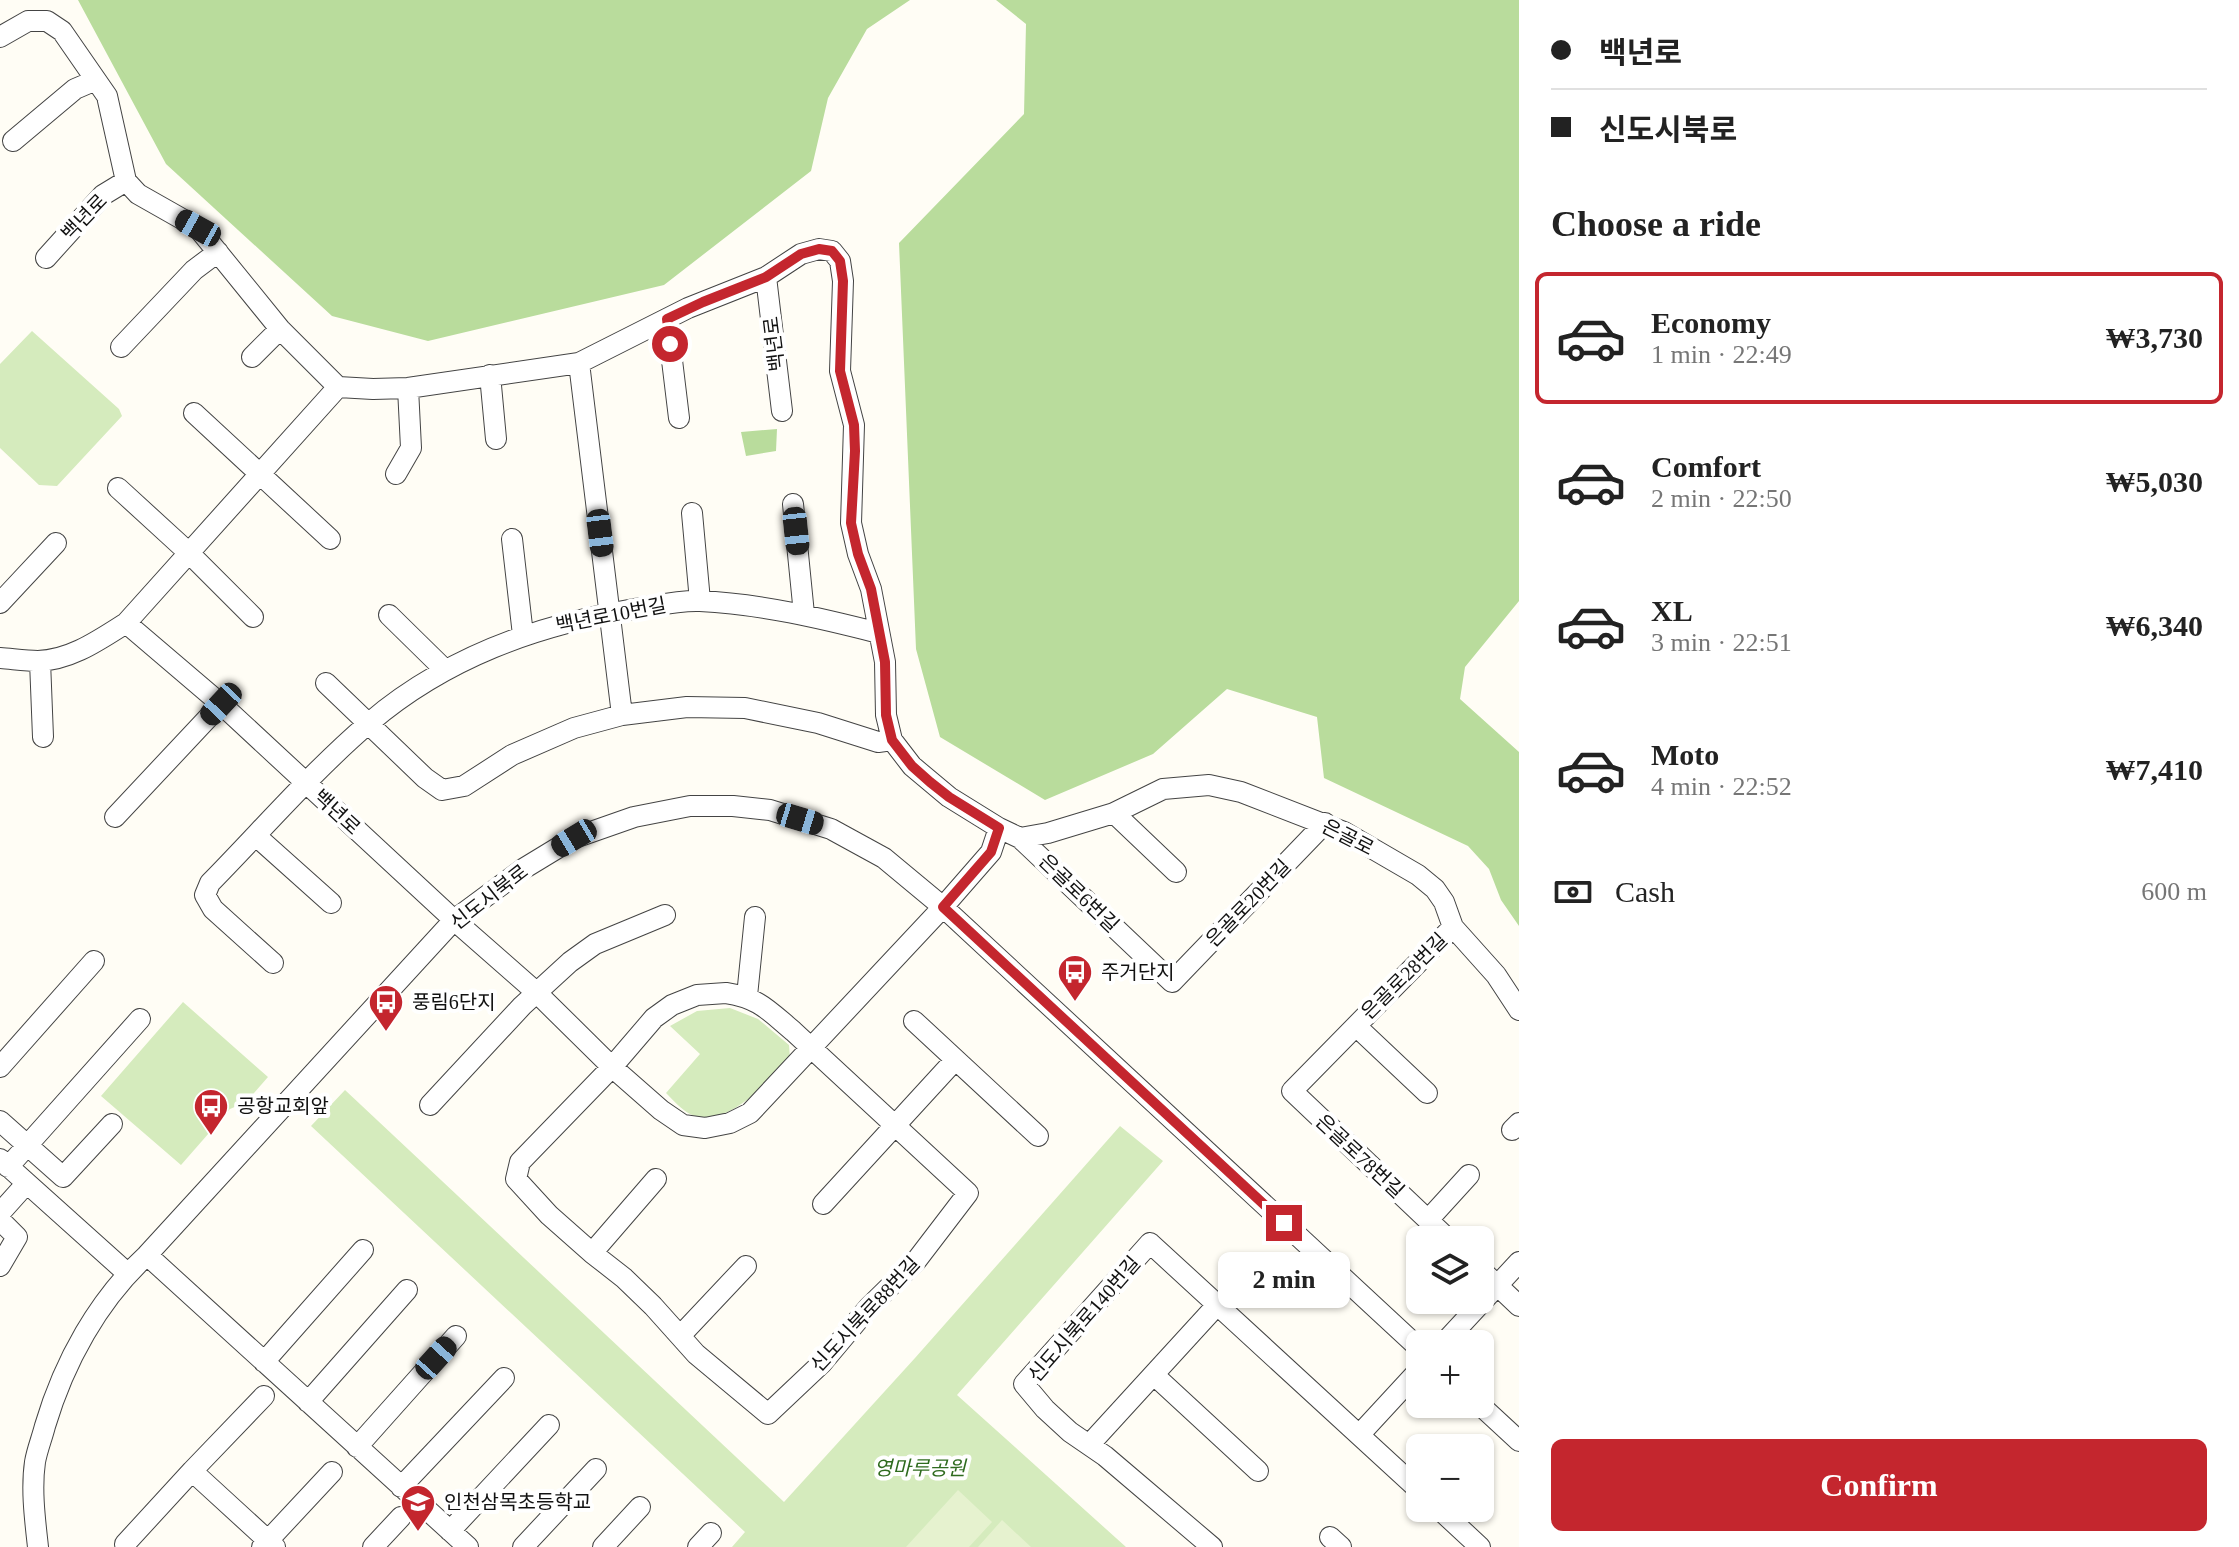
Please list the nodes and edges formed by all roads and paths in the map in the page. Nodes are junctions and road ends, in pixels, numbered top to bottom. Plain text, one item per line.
1 (0, 37) edge
2 (96, 80) junction
3 (13, 141) dead end
4 (126, 181) junction
5 (218, 252) junction
6 (46, 258) dead end
7 (766, 277) junction
8 (667, 319) junction
9 (280, 329) junction
10 (121, 347) dead end
11 (252, 357) dead end
12 (579, 363) junction
13 (490, 375) junction
14 (338, 387) junction
15 (408, 388) junction
16 (782, 411) dead end
17 (194, 413) dead end
18 (679, 418) dead end
19 (496, 439) dead end
20 (261, 474) junction
21 (396, 474) dead end
22 (118, 488) dead end
23 (793, 504) dead end
24 (692, 513) dead end
25 (330, 539) dead end
26 (512, 539) dead end
27 (56, 543) dead end
28 (189, 553) junction
29 (700, 601) junction
30 (0, 603) edge
31 (610, 613) junction
32 (804, 614) junction
33 (389, 615) dead end
34 (253, 617) dead end
35 (126, 623) junction
36 (879, 633) junction
37 (523, 635) junction
38 (0, 658) edge
39 (40, 661) junction
40 (444, 669) junction
41 (326, 683) dead end
42 (221, 704) junction
43 (622, 715) junction
44 (369, 723) junction
45 (43, 737) dead end
46 (892, 740) junction
47 (305, 782) junction
48 (1114, 813) junction
49 (115, 817) dead end
50 (1325, 823) junction
51 (999, 828) junction
52 (256, 836) junction
53 (1020, 838) junction
54 (1176, 872) dead end
55 (331, 903) dead end
56 (943, 907) junction
57 (665, 915) dead end
58 (755, 917) dead end
59 (454, 920) junction
60 (1453, 927) junction
61 (94, 961) dead end
62 (273, 963) dead end
63 (1172, 982) joint
64 (536, 992) junction
65 (747, 996) junction
66 (1519, 1010) edge
67 (140, 1019) dead end
68 (914, 1021) dead end
69 (1356, 1026) junction
70 (812, 1048) junction
71 (955, 1060) junction
72 (0, 1067) edge
73 (612, 1067) junction
74 (1292, 1091) joint
75 (1427, 1093) dead end
76 (430, 1105) dead end
77 (0, 1121) edge
78 (112, 1124) dead end
79 (896, 1126) junction
80 (1038, 1136) dead end
81 (27, 1145) junction
82 (4, 1163) edge
83 (1469, 1175) dead end
84 (656, 1179) dead end
85 (26, 1184) junction
86 (823, 1204) dead end
87 (0, 1213) edge
88 (0, 1220) edge
89 (1428, 1220) junction
90 (1434, 1226) edge
91 (363, 1250) dead end
92 (592, 1253) junction
93 (147, 1255) junction
94 (1519, 1262) edge
95 (0, 1266) edge
96 (746, 1266) dead end
97 (127, 1273) junction
98 (1494, 1282) edge
99 (1497, 1285) junction
100 (407, 1290) dead end
101 (1218, 1304) junction
102 (1519, 1306) edge
103 (1456, 1330) edge
104 (456, 1336) dead end
105 (680, 1336) junction
106 (1406, 1336) edge
107 (264, 1362) junction
108 (1154, 1375) junction
109 (504, 1378) dead end
110 (1406, 1384) edge
111 (264, 1396) dead end
112 (308, 1402) junction
113 (1494, 1418) edge
114 (549, 1425) dead end
115 (1360, 1434) junction
116 (1519, 1441) edge
117 (1089, 1445) junction
118 (357, 1447) junction
119 (596, 1469) dead end
120 (192, 1471) junction
121 (1258, 1471) dead end
122 (332, 1472) dead end
123 (1406, 1478) edge
124 (401, 1487) junction
125 (640, 1507) dead end
126 (401, 1517) dead end
127 (1450, 1522) edge
128 (450, 1531) junction
129 (1468, 1543) edge
130 (125, 1544) dead end
131 (269, 1545) edge
132 (38, 1547) edge
133 (373, 1547) edge
134 (468, 1547) edge
135 (523, 1547) edge
136 (603, 1547) edge
137 (1212, 1547) edge

1 - 2 street, 백년로
2 - 3 street
2 - 4 street, 백년로
4 - 5 street, 백년로
4 - 6 street, 백년로
5 - 9 street, 백년로
5 - 10 street
7 - 8 street
7 - 16 street, 백년로
7 - 36 street
8 - 12 street
8 - 18 street
9 - 11 street
9 - 14 street, 백년로
12 - 13 street
12 - 31 street
13 - 15 street
13 - 19 street
14 - 15 street
14 - 20 street
15 - 21 street
17 - 20 street
20 - 25 street
20 - 28 street
22 - 28 street
23 - 32 street
24 - 29 street
26 - 37 street
27 - 30 street
28 - 34 street
28 - 35 street
29 - 31 street, 백년로10번길
29 - 32 street, 백년로10번길
31 - 37 street, 백년로10번길
31 - 43 street
32 - 36 street, 백년로10번길
33 - 40 street
35 - 39 street
35 - 42 street, 백년로
36 - 46 street
37 - 40 street, 백년로10번길
38 - 39 street
39 - 45 street
40 - 44 street, 백년로10번길
41 - 44 street
42 - 47 street, 백년로
42 - 49 street
43 - 44 street
43 - 46 street
44 - 47 street, 백년로10번길
46 - 51 street
47 - 52 street, 백년로10번길
47 - 59 street, 백년로
48 - 50 street, 은골로
48 - 53 street, 은골로
48 - 54 street
50 - 60 street, 은골로
50 - 63 street, 은골로20번길
51 - 53 street
51 - 56 street
52 - 55 street
52 - 62 street, 백년로10번길
53 - 63 street, 은골로6번길
56 - 59 street, 신도시북로
56 - 70 street
56 - 106 street, 신도시북로
57 - 64 street
58 - 65 street
59 - 64 street
59 - 93 street, 신도시북로
60 - 66 street, 은골로
60 - 69 street, 은골로28번길
61 - 72 street
64 - 73 street
64 - 76 street
65 - 70 street, 신도시북로88번길
65 - 73 street, 신도시북로88번길
67 - 81 street
68 - 71 street
69 - 74 street, 은골로28번길
69 - 75 street, 은골로28번길
70 - 73 street
70 - 79 street, 신도시북로88번길
71 - 79 street
71 - 80 street
73 - 92 street, 신도시북로88번길
74 - 89 street, 은골로78번길
77 - 81 street
78 - 81 street
79 - 86 street
79 - 105 street, 신도시북로88번길
81 - 82 street
82 - 85 street
83 - 89 street
84 - 92 street
85 - 87 street
85 - 97 street
88 - 95 street
89 - 90 street, 은골로78번길
91 - 107 street
92 - 105 street, 신도시북로88번길
93 - 97 street, 신도시북로
93 - 107 street
94 - 99 street
96 - 105 street
97 - 132 street, 신도시북로
98 - 99 street
99 - 102 street
99 - 103 street
100 - 112 street
101 - 108 street
101 - 115 street, 신도시북로140번길
101 - 117 street, 신도시북로140번길
104 - 118 street
107 - 112 street
108 - 117 street
108 - 121 street
109 - 124 street
110 - 115 street
111 - 120 street
112 - 118 street
113 - 116 street
114 - 128 street
115 - 123 street, 신도시북로140번길
117 - 137 street, 신도시북로140번길
118 - 124 street
119 - 135 street
120 - 130 street
120 - 131 street
122 - 131 street
124 - 128 street
125 - 136 street
126 - 133 street
127 - 129 street
128 - 134 street

